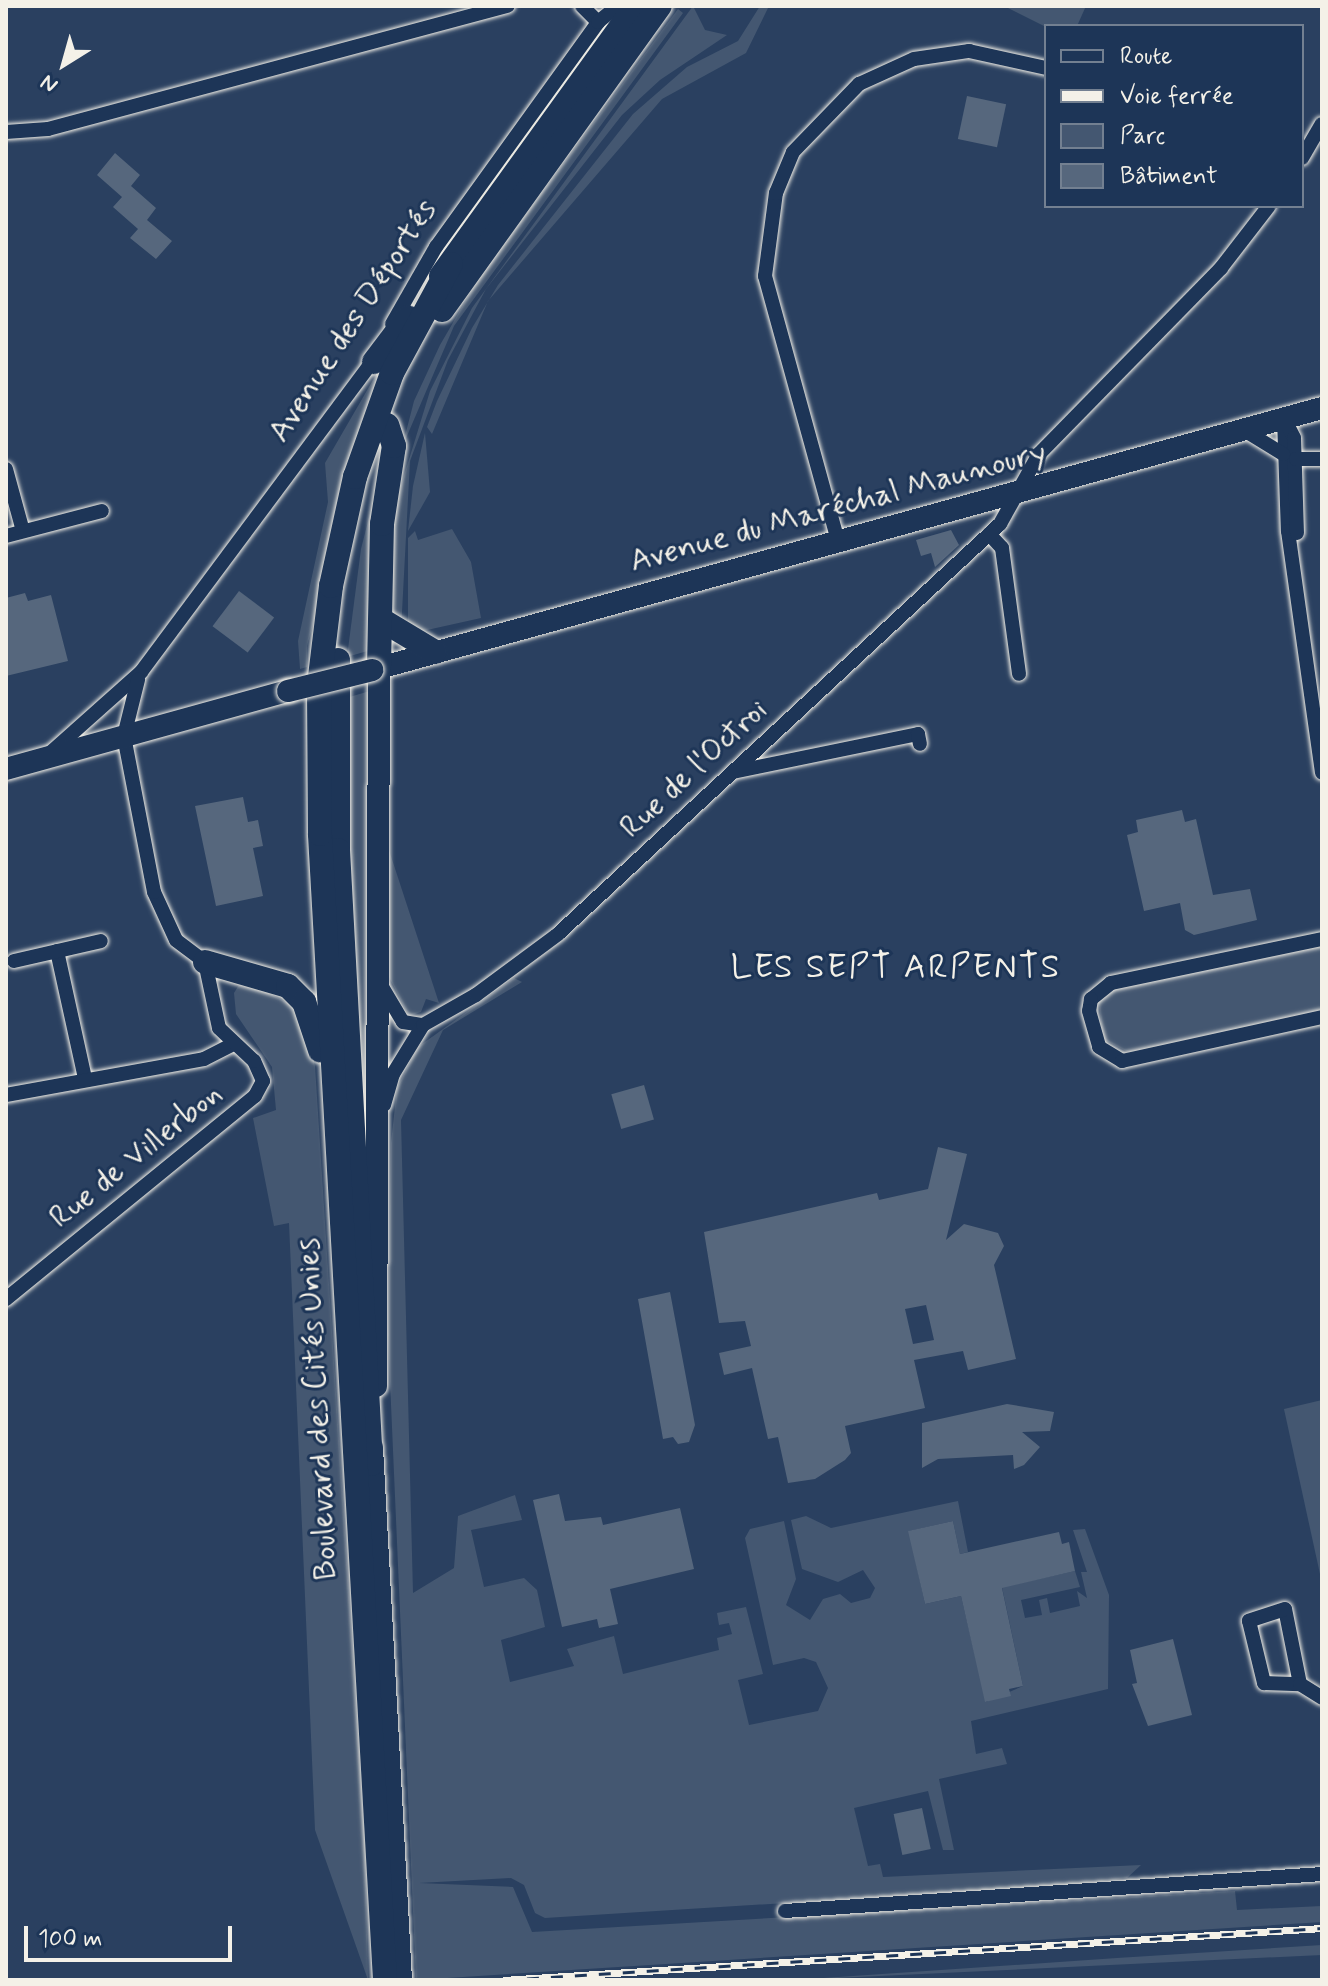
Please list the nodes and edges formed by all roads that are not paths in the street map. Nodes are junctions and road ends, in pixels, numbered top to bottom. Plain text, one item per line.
1 (508, 6) edge
2 (582, 6) edge
3 (618, 6) edge
4 (636, 6) edge
5 (660, 6) edge
6 (598, 22) junction
7 (1044, 68) edge
8 (1322, 124) edge
9 (6, 132) edge
10 (1304, 155) edge
11 (1267, 208) edge
12 (451, 264) junction
13 (374, 362) junction
14 (1322, 408) edge
15 (1284, 419) junction
16 (387, 425) junction
17 (1244, 430) junction
18 (1289, 456) junction
19 (1322, 459) edge
20 (6, 469) edge
21 (1019, 491) junction
22 (992, 498) junction
23 (102, 511) dead end
24 (23, 531) junction
25 (989, 534) junction
26 (6, 536) edge
27 (838, 541) junction
28 (385, 622) junction
29 (435, 652) junction
30 (376, 668) junction
31 (141, 672) junction
32 (1019, 674) dead end
33 (124, 736) junction
34 (920, 744) dead end
35 (44, 759) junction
36 (6, 769) edge
37 (733, 772) junction
38 (1322, 773) edge
39 (329, 842) junction
40 (1322, 939) edge
41 (101, 941) dead end
42 (57, 951) junction
43 (14, 961) dead end
44 (205, 962) junction
45 (244, 971) junction
46 (378, 977) junction
47 (214, 1003) junction
48 (1322, 1017) edge
49 (423, 1025) junction
50 (233, 1044) junction
51 (85, 1078) junction
52 (6, 1095) edge
53 (381, 1121) junction
54 (335, 1131) junction
55 (6, 1299) edge
56 (371, 1464) junction
57 (1300, 1684) junction
58 (1322, 1698) edge
59 (1322, 1874) edge
60 (785, 1911) dead end
61 (385, 1980) edge
62 (401, 1980) edge

1 - 9 street
2 - 6 street
3 - 6 street, Avenue des Déportés
4 - 12 highway, Avenue des Déportés
5 - 16 highway
6 - 13 street, Avenue des Déportés
7 - 27 street
8 - 10 street
11 - 21 street, Rue de l'Octroi
12 - 13 highway
12 - 39 highway
13 - 31 street, Avenue des Déportés
14 - 15 main road, Avenue du Maréchal Maunoury
15 - 17 main road, Avenue du Maréchal Maunoury
15 - 18 street
16 - 28 highway
16 - 39 highway
17 - 18 street
17 - 21 main road, Avenue du Maréchal Maunoury
18 - 19 street
18 - 38 street
20 - 24 street
21 - 22 main road, Avenue du Maréchal Maunoury
21 - 25 street, Rue de l'Octroi
22 - 25 street
22 - 27 main road, Avenue du Maréchal Maunoury
23 - 24 street
24 - 26 street
25 - 32 street
25 - 37 street, Rue de l'Octroi
27 - 29 main road, Avenue du Maréchal Maunoury
28 - 29 highway
28 - 30 highway
29 - 30 main road, Avenue du Maréchal Maunoury
30 - 33 main road, Avenue du Maréchal Maunoury, bridge
30 - 46 main road
31 - 33 street, Avenue des Déportés
31 - 35 street, Avenue des Déportés
33 - 35 main road, Avenue du Maréchal Maunoury
33 - 44 street
34 - 37 street
35 - 36 main road, Avenue du Maréchal Maunoury
37 - 49 street, Rue de l'Octroi
39 - 54 highway, Boulevard des Cités Unies
39 - 56 highway, Boulevard des Cités Unies
40 - 48 street
41 - 42 street
42 - 43 street
42 - 51 street
44 - 45 highway
44 - 47 street, Rue de Villerbon
45 - 47 street
45 - 54 highway
46 - 49 street
46 - 53 main road
47 - 50 street, Rue de Villerbon
49 - 53 street, Rue de l'Octroi
50 - 51 street
50 - 55 street, Rue de Villerbon
51 - 52 street
53 - 56 main road
54 - 61 highway, Boulevard des Cités Unies
56 - 62 main road, Boulevard des Cités Unies
57 - 57 street
57 - 58 street
59 - 60 street

